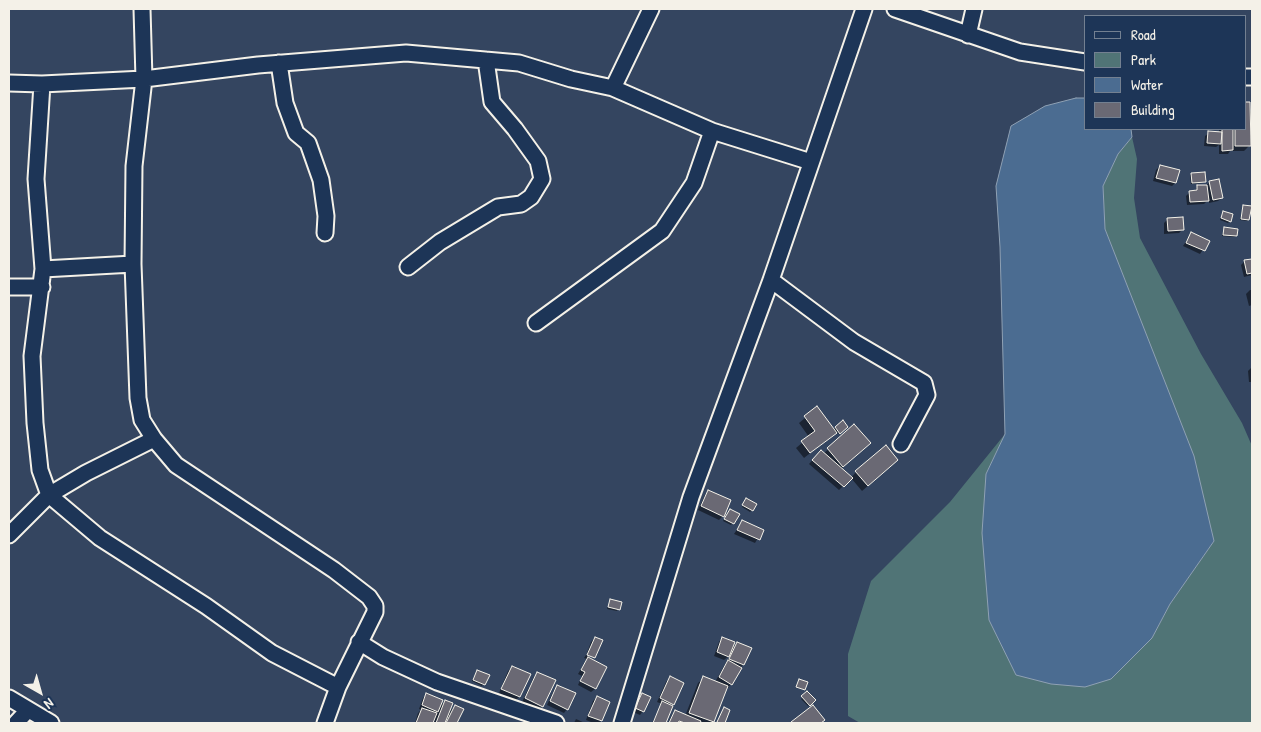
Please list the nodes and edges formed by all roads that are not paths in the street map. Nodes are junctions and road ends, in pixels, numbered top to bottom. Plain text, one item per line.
1 (142, 9) edge
2 (651, 9) edge
3 (864, 9) edge
4 (895, 9) edge
5 (972, 11) edge
6 (968, 35) junction
7 (486, 60) junction
8 (1084, 62) edge
9 (279, 64) junction
10 (144, 79) junction
11 (9, 84) edge
12 (42, 84) junction
13 (613, 88) junction
14 (712, 132) junction
15 (811, 162) junction
16 (325, 233) dead end
17 (134, 264) junction
18 (408, 267) dead end
19 (43, 269) junction
20 (771, 280) junction
21 (9, 287) edge
22 (42, 287) junction
23 (536, 323) dead end
24 (154, 439) junction
25 (901, 444) dead end
26 (49, 495) junction
27 (9, 535) edge
28 (359, 642) junction
29 (338, 687) junction
30 (9, 698) edge
31 (28, 710) junction
32 (16, 723) edge
33 (51, 723) edge
34 (325, 723) edge
35 (556, 723) edge
36 (622, 723) edge

1 - 10 street
2 - 13 street
3 - 15 street
4 - 6 street
5 - 6 street
6 - 8 street
7 - 9 street
7 - 13 street
7 - 18 street
9 - 10 street
9 - 16 street
10 - 12 street
10 - 17 street
11 - 12 street
12 - 19 street
13 - 14 street
14 - 15 street
14 - 23 street
15 - 20 street
17 - 19 street
17 - 24 street
19 - 22 street
20 - 25 street
20 - 36 street
21 - 22 street
22 - 26 street
24 - 26 street
24 - 28 street
26 - 27 street
26 - 29 street
28 - 29 street
28 - 35 street
29 - 34 street
30 - 31 street
31 - 32 street
31 - 33 street

